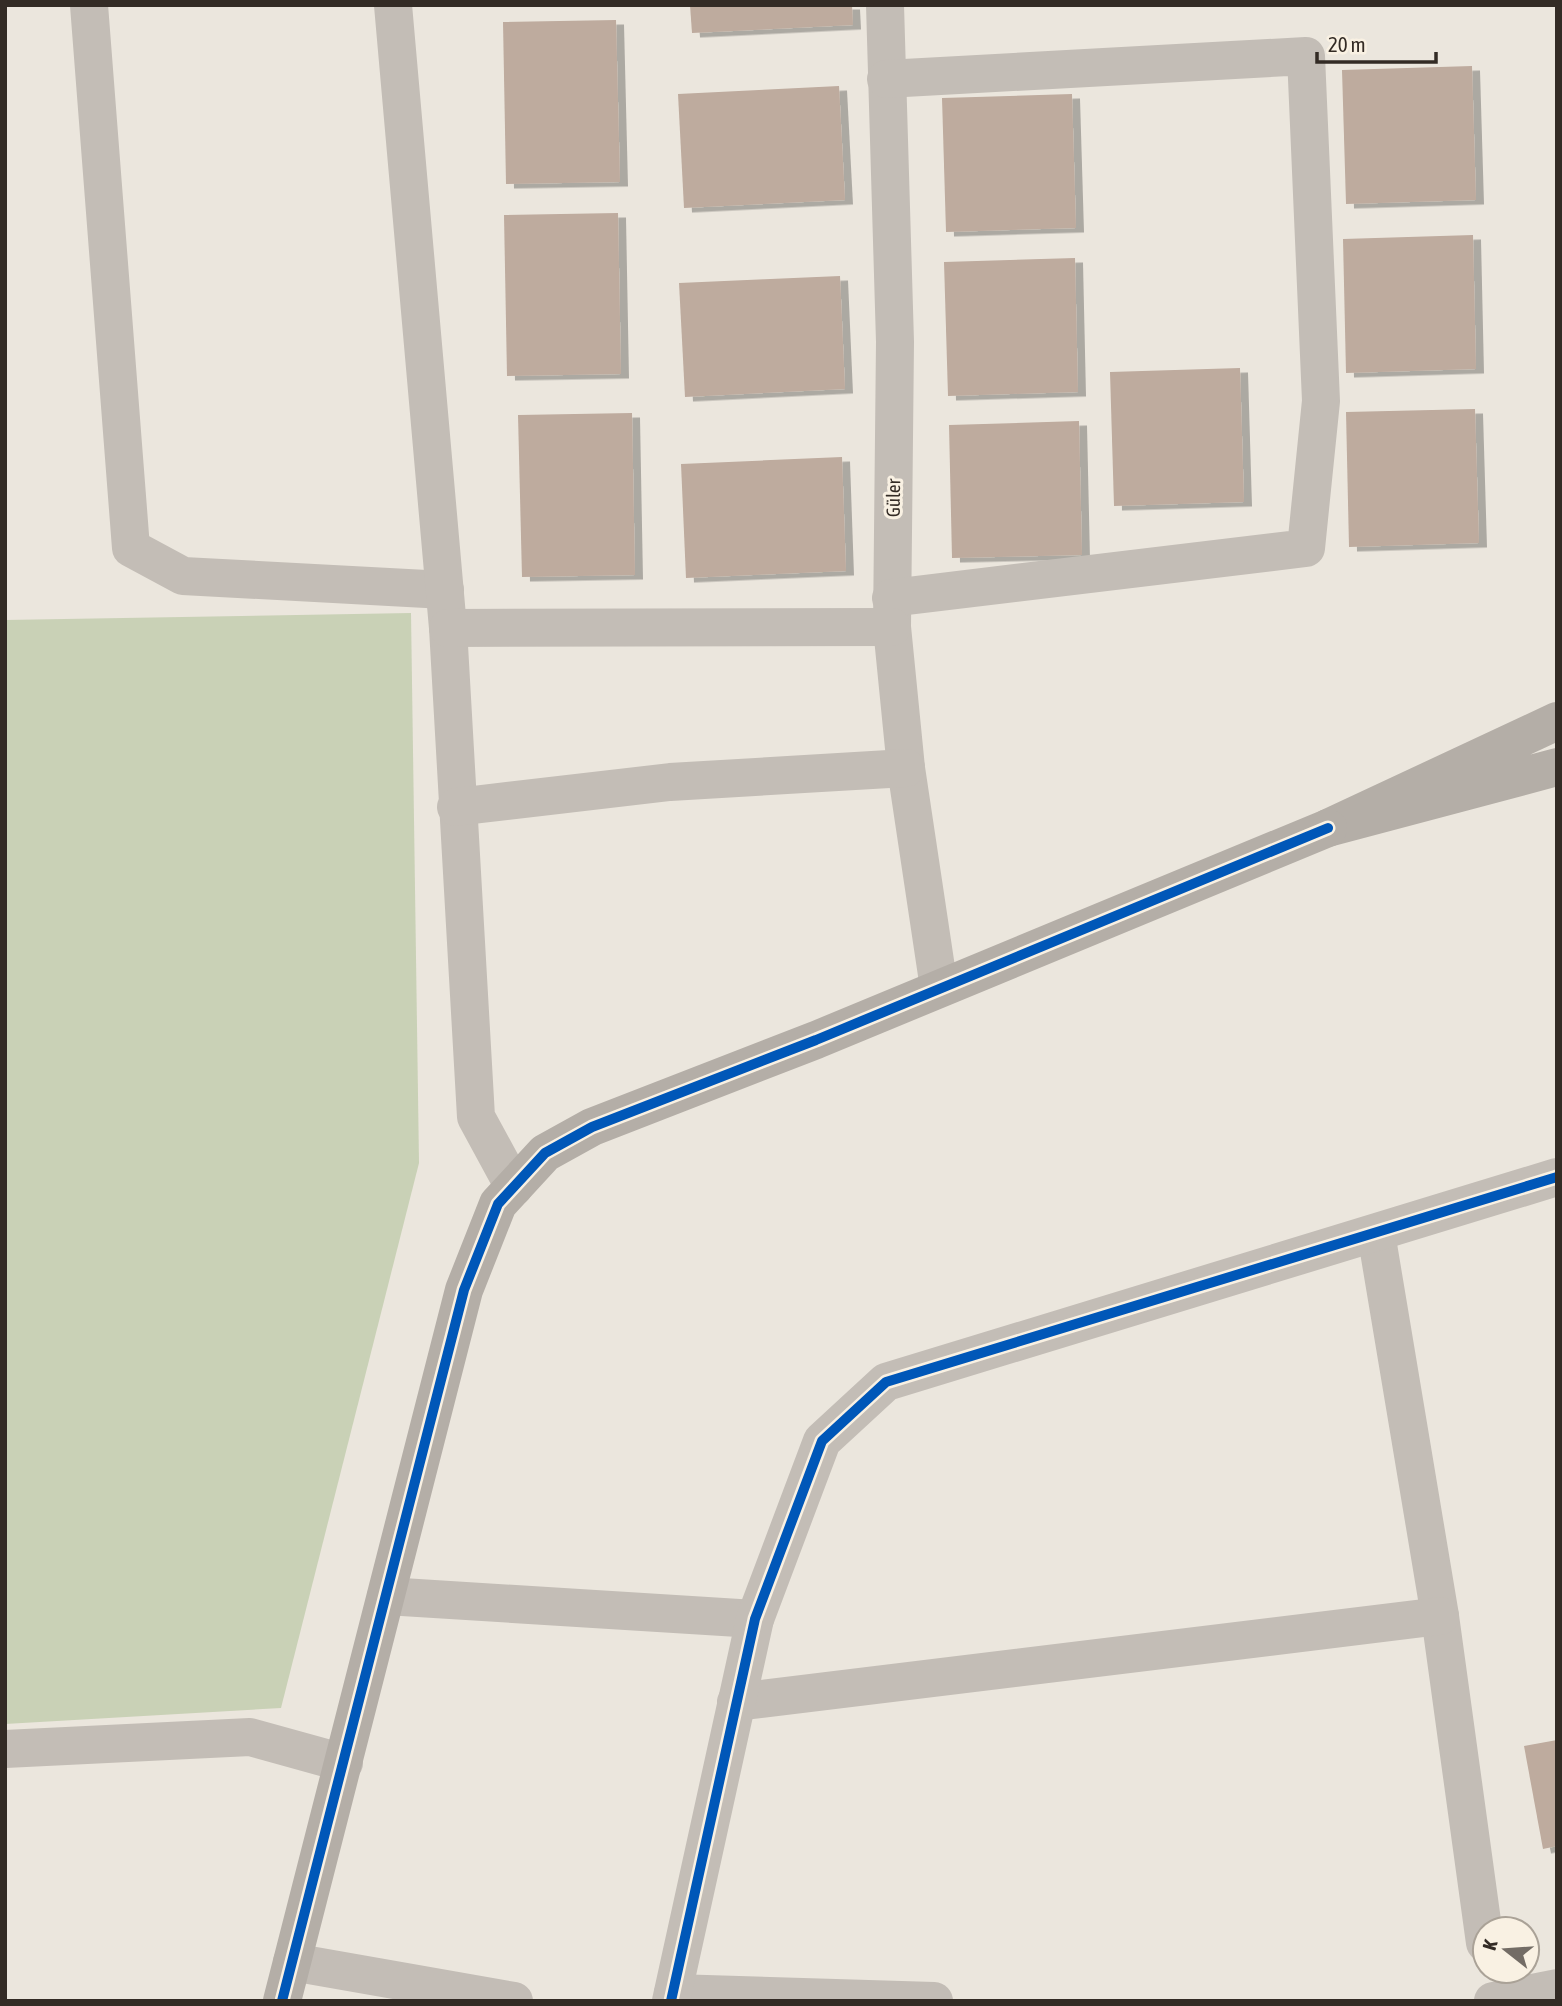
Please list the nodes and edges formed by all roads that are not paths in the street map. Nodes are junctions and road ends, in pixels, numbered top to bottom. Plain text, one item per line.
1 (89, 5) edge
2 (393, 5) edge
3 (885, 5) edge
4 (886, 79) junction
5 (445, 590) junction
6 (891, 613) junction
7 (448, 628) junction
8 (1557, 722) edge
9 (1557, 767) edge
10 (906, 768) junction
11 (456, 807) junction
12 (1328, 828) junction
13 (939, 988) junction
14 (1557, 1177) edge
15 (514, 1186) junction
16 (1376, 1233) junction
17 (386, 1596) junction
18 (1440, 1616) junction
19 (755, 1619) junction
20 (736, 1702) junction
21 (5, 1749) edge
22 (344, 1763) junction
23 (1481, 1915) edge
24 (292, 1962) junction
25 (1557, 1989) edge
26 (672, 1997) edge
27 (282, 2001) edge
28 (514, 2001) edge
29 (934, 2001) edge
30 (1493, 2001) edge

1 - 5 street
2 - 5 street
3 - 4 street, Güler
4 - 6 street, Güler
4 - 6 street
5 - 7 street
6 - 7 street
6 - 10 street, Güler
7 - 11 street
8 - 12 street
9 - 12 street
10 - 11 street
10 - 13 street, Güler
11 - 15 street
12 - 13 street
13 - 15 street
14 - 16 street
15 - 17 street
16 - 18 street
16 - 19 street
17 - 19 street
17 - 22 street
18 - 20 street
18 - 23 street
19 - 20 street
20 - 26 street
21 - 22 street
22 - 24 street
24 - 27 street
24 - 28 street
25 - 30 street
26 - 29 street

